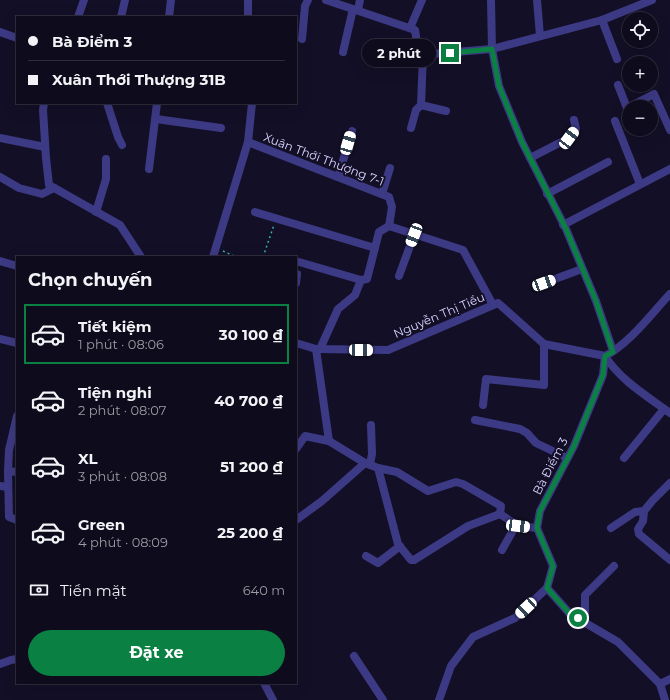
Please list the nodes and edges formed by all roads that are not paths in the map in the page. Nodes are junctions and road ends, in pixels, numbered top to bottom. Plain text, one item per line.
1 (84, 0) edge
2 (125, 0) edge
3 (171, 0) edge
4 (248, 0) edge
5 (308, 0) edge
6 (360, 0) edge
7 (422, 0) edge
8 (491, 0) edge
9 (537, 0) edge
10 (652, 0) edge
11 (331, 1) edge
12 (356, 10) junction
13 (78, 16) edge
14 (121, 16) edge
15 (169, 16) edge
16 (248, 16) edge
17 (602, 20) junction
18 (410, 28) junction
19 (0, 32) edge
20 (540, 36) junction
21 (16, 38) edge
22 (302, 39) dead end
23 (397, 49) dead end
24 (492, 49) junction
25 (344, 52) dead end
26 (421, 55) junction
27 (617, 59) dead end
28 (618, 85) dead end
29 (44, 104) edge
30 (107, 104) edge
31 (158, 104) edge
32 (252, 104) edge
33 (421, 105) junction
34 (446, 111) dead end
35 (156, 118) junction
36 (574, 120) dead end
37 (615, 121) dead end
38 (221, 128) dead end
39 (412, 128) dead end
40 (670, 130) edge
41 (352, 131) dead end
42 (0, 138) edge
43 (248, 142) junction
44 (122, 145) dead end
45 (45, 147) junction
46 (530, 158) junction
47 (106, 159) dead end
48 (608, 162) dead end
49 (390, 168) dead end
50 (670, 168) edge
51 (149, 169) dead end
52 (0, 177) edge
53 (338, 178) junction
54 (640, 184) junction
55 (54, 188) junction
56 (382, 194) junction
57 (547, 194) junction
58 (96, 212) junction
59 (255, 212) dead end
60 (563, 225) junction
61 (389, 226) junction
62 (414, 235) junction
63 (375, 248) junction
64 (140, 256) edge
65 (213, 256) edge
66 (0, 261) edge
67 (299, 262) dead end
68 (16, 266) edge
69 (582, 269) junction
70 (400, 276) dead end
71 (361, 280) junction
72 (544, 283) dead end
73 (670, 294) edge
74 (494, 304) junction
75 (0, 339) edge
76 (16, 343) edge
77 (297, 343) edge
78 (544, 344) junction
79 (318, 349) junction
80 (613, 352) junction
81 (605, 356) junction
82 (483, 405) dead end
83 (667, 411) edge
84 (16, 420) edge
85 (475, 420) dead end
86 (371, 425) dead end
87 (329, 441) junction
88 (297, 447) edge
89 (0, 448) edge
90 (9, 450) junction
91 (568, 458) junction
92 (624, 458) dead end
93 (368, 464) junction
94 (378, 468) junction
95 (8, 471) junction
96 (16, 472) edge
97 (670, 483) edge
98 (4, 487) edge
99 (644, 511) junction
100 (500, 514) junction
101 (0, 516) edge
102 (9, 517) junction
103 (297, 519) edge
104 (16, 520) edge
105 (516, 524) junction
106 (537, 528) junction
107 (611, 528) dead end
108 (400, 546) junction
109 (502, 550) dead end
110 (366, 556) dead end
111 (670, 560) edge
112 (614, 566) dead end
113 (547, 588) junction
114 (585, 623) junction
115 (354, 656) dead end
116 (16, 659) edge
117 (0, 664) edge
118 (670, 679) edge
119 (265, 684) edge
120 (660, 684) junction
121 (273, 700) edge
122 (383, 700) edge
123 (439, 700) edge
124 (665, 700) edge

1 - 13 street
2 - 14 street
3 - 15 street
4 - 16 street
5 - 22 street
6 - 12 street
7 - 18 street
8 - 24 street
9 - 20 street
10 - 17 street
11 - 12 street
12 - 18 street
12 - 25 street
17 - 20 street
17 - 27 street
18 - 26 street
19 - 21 street
20 - 24 street
23 - 26 street
24 - 26 street
24 - 46 street
26 - 33 street
28 - 40 street
29 - 45 street
30 - 44 street
31 - 35 street
32 - 43 street
33 - 34 street
33 - 39 street
35 - 38 street
35 - 51 street
36 - 46 street
37 - 54 street
41 - 53 street
42 - 45 street
43 - 53 street, Xuân Thới Thượng 7-1
43 - 65 street
45 - 55 street
46 - 57 street
47 - 58 street
48 - 57 street
49 - 56 street
50 - 54 street
52 - 55 street
53 - 56 street, Xuân Thới Thượng 7-1
54 - 60 street
55 - 58 street
56 - 61 street, Xuân Thới Thượng 7-1
57 - 60 street
58 - 64 street
59 - 63 street
60 - 69 street
61 - 62 street
61 - 63 street
62 - 70 street
62 - 74 street
63 - 71 street
66 - 68 street
67 - 71 street
69 - 72 street
69 - 80 street
71 - 79 street
73 - 80 street
74 - 78 street, Nguyễn Thị Tiểu
74 - 79 street, Nguyễn Thị Tiểu
75 - 76 street
77 - 79 street, Nguyễn Thị Tiểu
78 - 81 street
78 - 82 street
79 - 87 street
80 - 81 street
81 - 83 street
81 - 91 street, Bà Điểm 3
83 - 92 street
84 - 90 street
85 - 91 street
86 - 93 street
87 - 88 street
87 - 93 street
89 - 90 street
90 - 95 street
91 - 106 street, Bà Điểm 3
93 - 94 street
93 - 103 street
94 - 100 street
94 - 108 street
95 - 96 street
95 - 98 street
97 - 99 street
98 - 102 street
99 - 107 street
99 - 111 street
100 - 105 street
100 - 108 street
101 - 102 street
102 - 104 street
105 - 106 street
105 - 109 street
106 - 113 street
108 - 110 street
112 - 114 street
113 - 114 street
113 - 123 street
114 - 120 street
115 - 122 street
116 - 117 street
118 - 120 street
119 - 121 street
120 - 124 street

